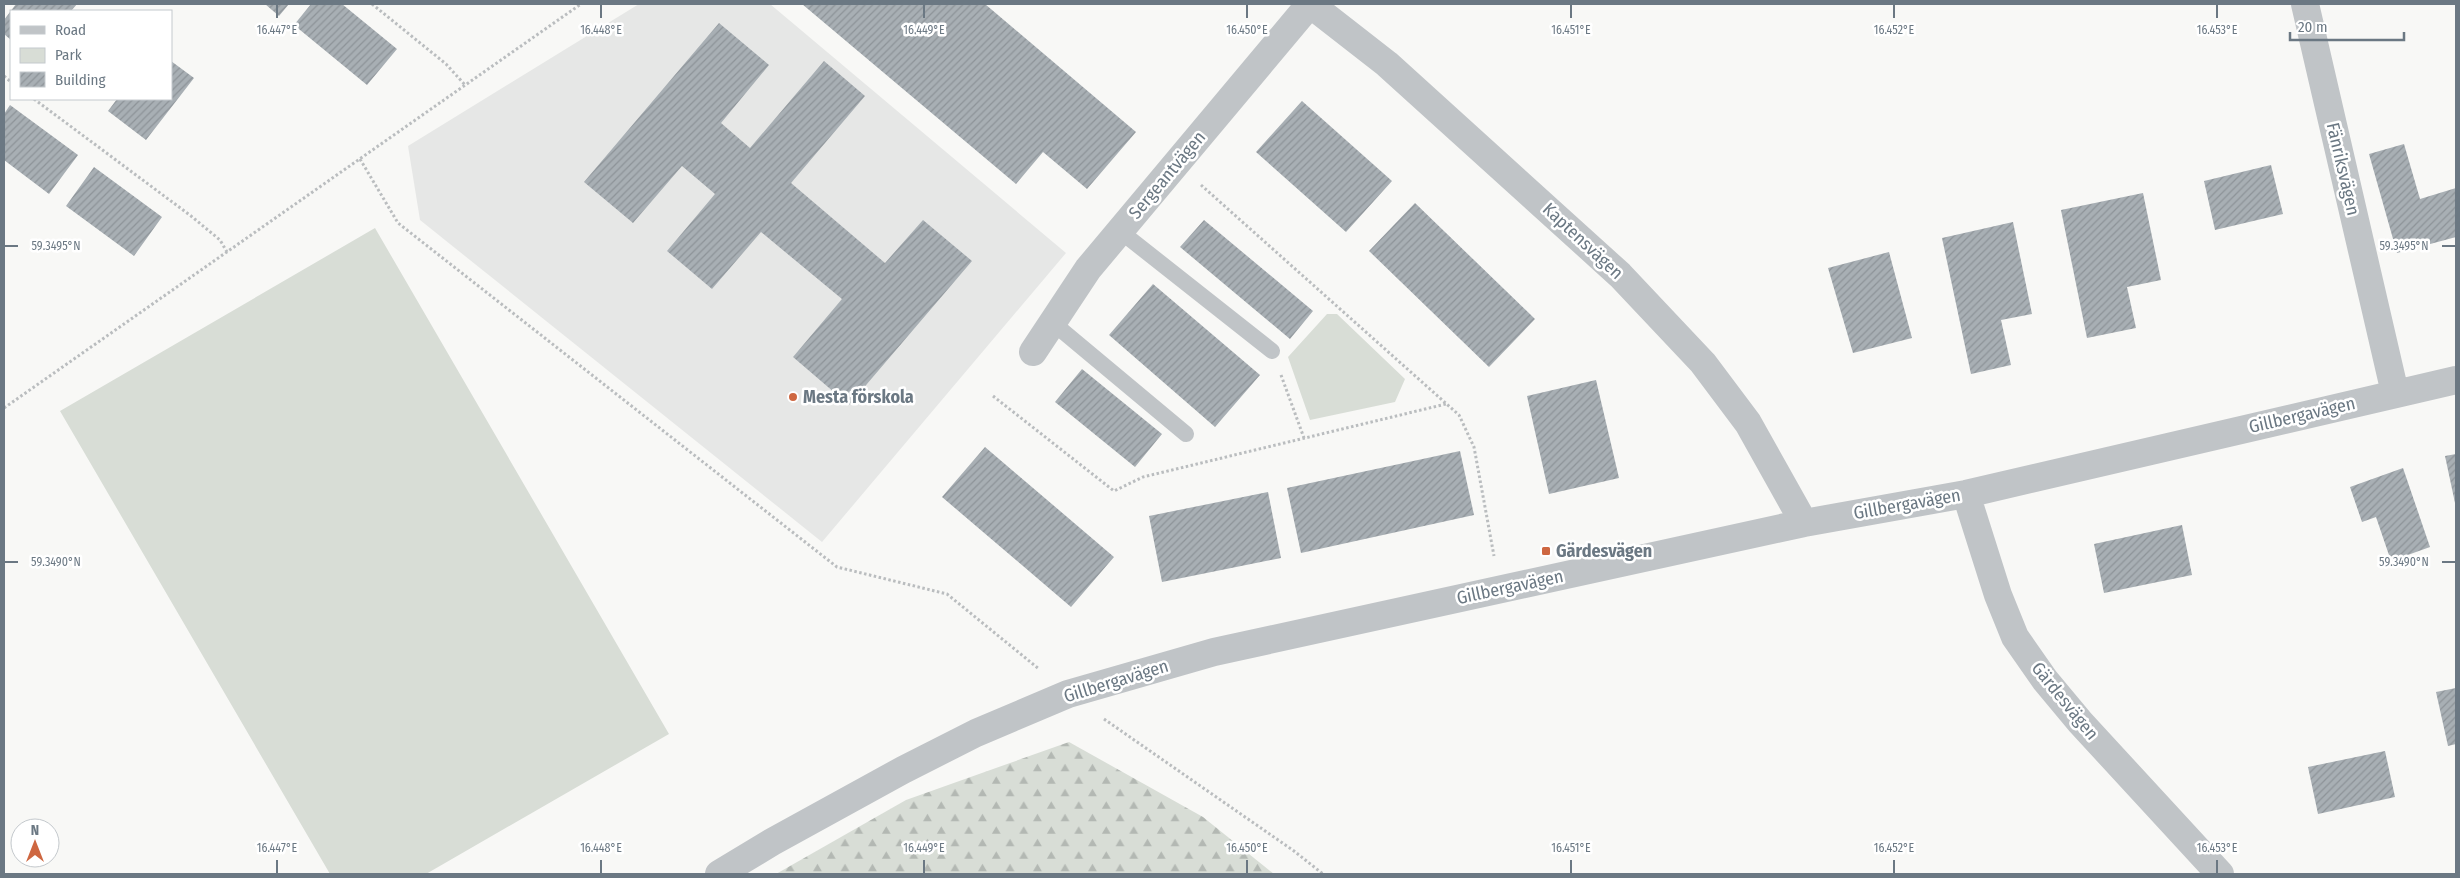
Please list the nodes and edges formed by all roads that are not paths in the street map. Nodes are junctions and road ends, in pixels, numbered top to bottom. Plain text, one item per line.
1 (1310, 4) edge
2 (2305, 4) edge
3 (1120, 231) junction
4 (1053, 323) junction
5 (1272, 351) road end
6 (1033, 352) dead end
7 (2456, 380) edge
8 (2395, 393) junction
9 (1186, 434) dead end
10 (1966, 494) junction
11 (1804, 523) junction
12 (719, 874) edge
13 (2220, 874) edge

1 - 3 street, Sergeantvägen
1 - 11 street, Kaptensvägen
2 - 8 street, Fänriksvägen
3 - 4 street, Sergeantvägen
3 - 5 lane
4 - 6 street, Sergeantvägen
4 - 9 lane
7 - 8 street, Gillbergavägen
8 - 10 street, Gillbergavägen
10 - 11 street, Gillbergavägen
10 - 13 street, Gärdesvägen
11 - 12 street, Gillbergavägen

